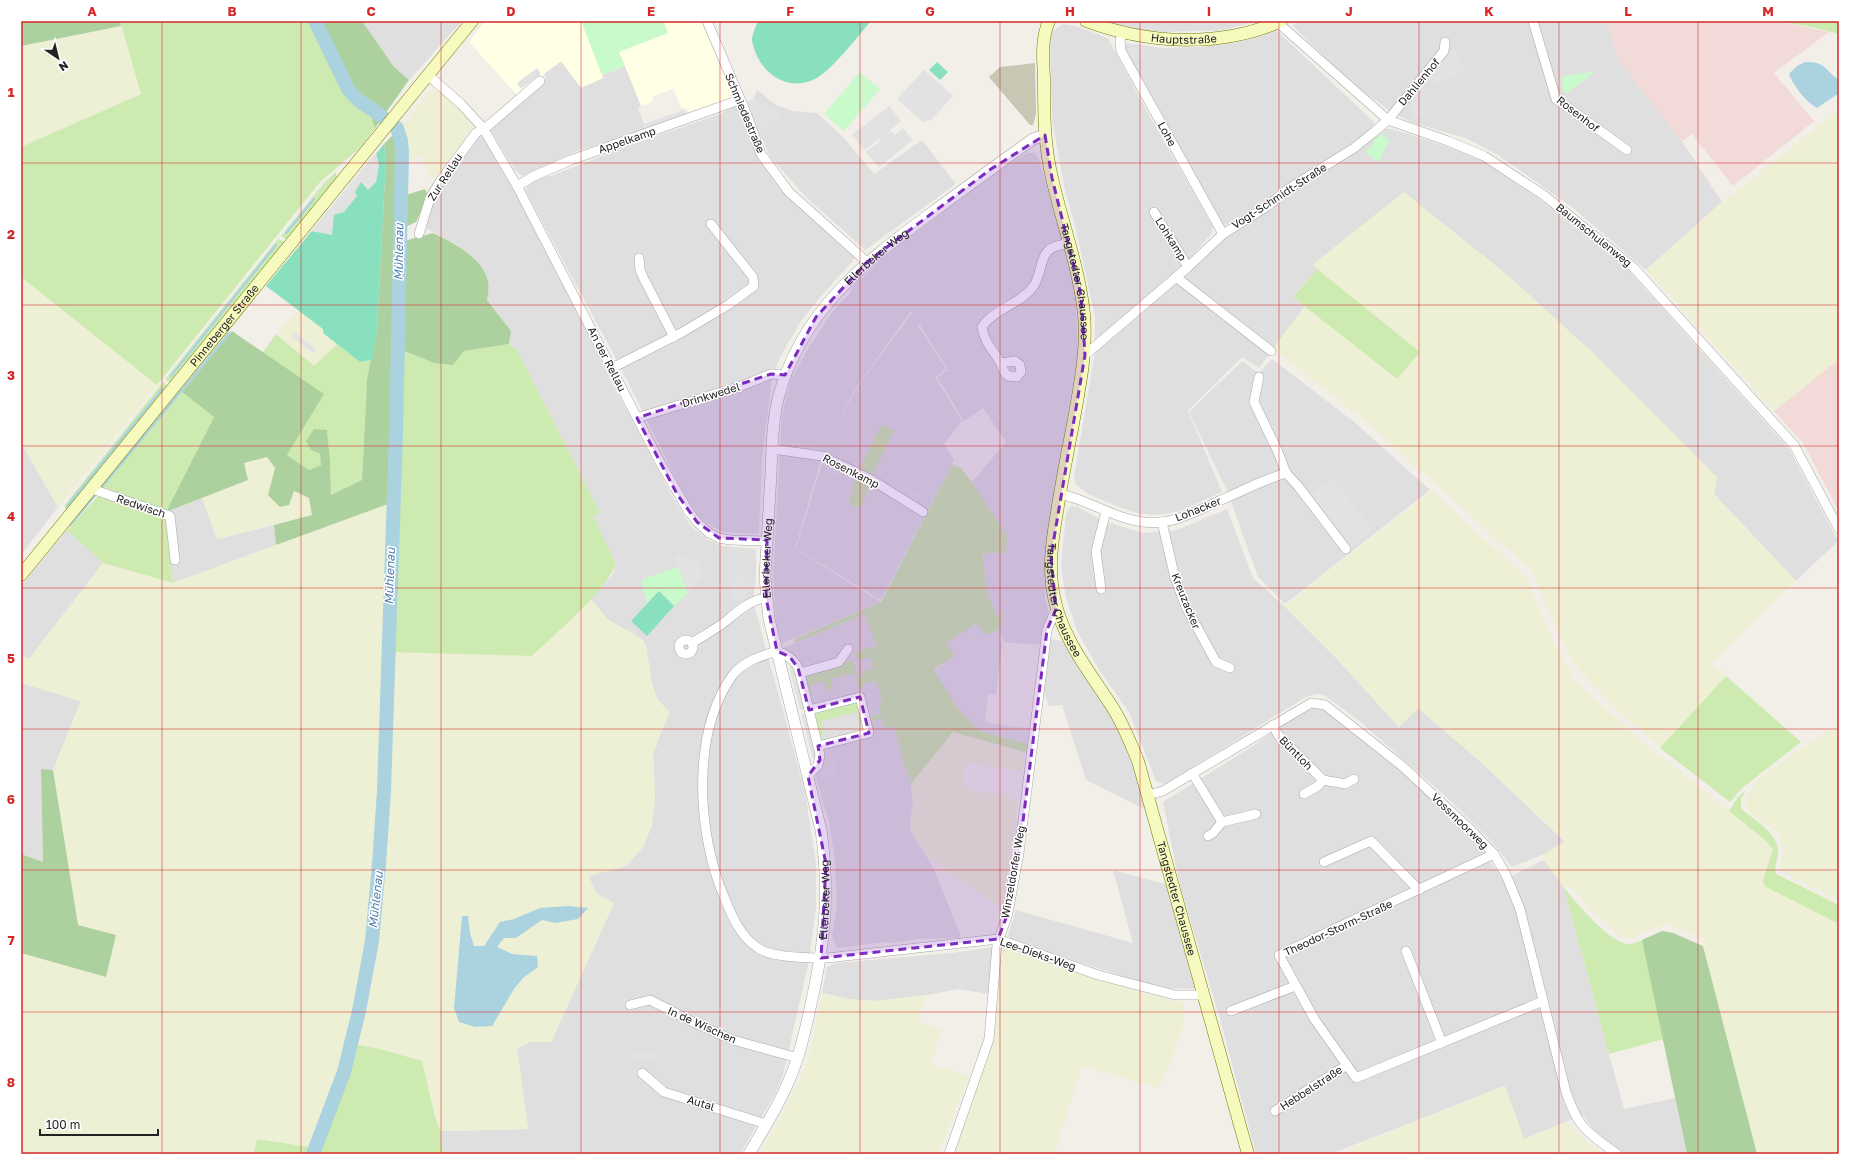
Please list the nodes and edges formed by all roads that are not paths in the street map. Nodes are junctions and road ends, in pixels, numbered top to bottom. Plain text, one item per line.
1 (472, 21) edge
2 (707, 21) edge
3 (1049, 21) edge
4 (1086, 21) edge
5 (1279, 21) edge
6 (1533, 21) edge
7 (1123, 34) junction
8 (1445, 42) dead end
9 (428, 75) junction
10 (540, 81) dead end
11 (739, 100) junction
12 (1388, 120) junction
13 (483, 128) junction
14 (1045, 134) junction
15 (1627, 150) dead end
16 (517, 186) junction
17 (1154, 212) dead end
18 (711, 224) dead end
19 (419, 234) dead end
20 (1222, 234) junction
21 (1069, 244) junction
22 (639, 258) dead end
23 (867, 262) junction
24 (1188, 267) junction
25 (1176, 277) junction
26 (674, 337) junction
27 (1271, 352) dead end
28 (1085, 355) junction
29 (1001, 363) dead end
30 (612, 368) junction
31 (785, 374) junction
32 (1259, 377) dead end
33 (637, 418) junction
34 (772, 449) junction
35 (1286, 473) junction
36 (92, 489) junction
37 (1060, 494) junction
38 (1106, 511) junction
39 (923, 512) dead end
40 (1162, 522) junction
41 (1839, 529) edge
42 (767, 541) junction
43 (1346, 549) dead end
44 (175, 560) dead end
45 (21, 575) edge
46 (1101, 589) dead end
47 (766, 598) junction
48 (1056, 609) junction
49 (692, 643) dead end
50 (848, 649) dead end
51 (777, 651) junction
52 (1230, 668) dead end
53 (800, 673) junction
54 (809, 710) junction
55 (1273, 725) junction
56 (818, 746) junction
57 (1192, 773) junction
58 (808, 776) junction
59 (1354, 779) dead end
60 (1323, 780) junction
61 (1304, 794) dead end
62 (1148, 795) junction
63 (1256, 814) dead end
64 (1222, 822) junction
65 (1208, 836) dead end
66 (1494, 854) junction
67 (1324, 862) dead end
68 (1419, 890) junction
69 (998, 939) junction
70 (1406, 951) dead end
71 (821, 958) junction
72 (1295, 986) junction
73 (1203, 995) junction
74 (1543, 1001) junction
75 (630, 1005) dead end
76 (1231, 1011) dead end
77 (1442, 1043) junction
78 (798, 1058) junction
79 (1346, 1065) junction
80 (642, 1073) dead end
81 (1275, 1111) dead end
82 (766, 1124) junction
83 (749, 1154) edge
84 (949, 1154) edge
85 (1248, 1154) edge
86 (1617, 1154) edge

1 - 9 main road, Pinneberger Straße
2 - 11 street, Schmiedestraße
3 - 14 main road, Tangstedter Chaussee
4 - 7 main road, Hauptstraße
5 - 7 main road, Hauptstraße
5 - 12 street, Baumschulenweg
6 - 15 street, Rosenhof
7 - 20 street, Lohe
8 - 12 street, Dahlienhof
9 - 13 street, An der Rellau
9 - 36 main road, Pinneberger Straße
10 - 13 street
11 - 16 street, Appelkamp
11 - 23 street, Schmiedestraße
12 - 20 street, Vogt-Schmidt-Straße
12 - 41 street, Baumschulenweg
13 - 16 street, An der Rellau
13 - 19 street, Zur Rellau
14 - 21 main road, Tangstedter Chaussee
14 - 23 street, Ellerbeker Weg
16 - 30 street, An der Rellau
17 - 24 street, Lohkamp
18 - 26 street
20 - 24 street, Vogt-Schmidt-Straße
21 - 28 main road, Tangstedter Chaussee
21 - 29 street
22 - 26 street
23 - 31 street, Ellerbeker Weg
24 - 25 street, Vogt-Schmidt-Straße
25 - 27 street
25 - 28 street, Vogt-Schmidt-Straße
26 - 30 street
28 - 37 main road, Tangstedter Chaussee
30 - 33 street, An der Rellau
31 - 33 street, Drinkwedel
31 - 34 street, Ellerbeker Weg
32 - 35 street
33 - 42 street, An der Rellau
34 - 39 street, Rosenkamp
34 - 42 street, Ellerbeker Weg
35 - 40 street, Lohacker
35 - 43 street
36 - 44 street, Redwisch
36 - 45 main road, Pinneberger Straße
37 - 38 street, Lohacker
37 - 48 main road, Tangstedter Chaussee
38 - 40 street, Lohacker
38 - 46 street
40 - 52 street, Kreuzacker
42 - 47 street, Ellerbeker Weg
47 - 49 street
47 - 51 street, Ellerbeker Weg
48 - 62 main road, Tangstedter Chaussee
48 - 69 street, Winzeldorfer Weg
50 - 53 street
51 - 53 street
51 - 58 street, Ellerbeker Weg
51 - 71 street, Lee-Dieks-Weg
53 - 54 street
54 - 56 street
54 - 56 street
55 - 57 street, Vossmoorweg
55 - 60 street, Büntloh
55 - 66 street, Vossmoorweg
56 - 58 street
57 - 62 street, Vossmoorweg
57 - 64 street
58 - 71 street, Ellerbeker Weg
59 - 60 street
60 - 61 street
62 - 73 main road, Tangstedter Chaussee
63 - 64 street
64 - 65 street
66 - 68 street, Theodor-Storm-Straße
66 - 74 street, Vossmoorweg
67 - 68 street
68 - 72 street, Theodor-Storm-Straße
69 - 71 street, Lee-Dieks-Weg
69 - 73 street, Lee-Dieks-Weg
69 - 84 street, Winzeldorfer Weg
70 - 77 street
71 - 78 street, Ellerbeker Weg
72 - 76 street
72 - 79 street, Theodor-Storm-Straße
73 - 85 main road, Tangstedter Chaussee
74 - 77 street, Theodor-Storm-Straße
74 - 86 street, Vossmoorweg
75 - 78 street, In de Wischen
77 - 79 street, Theodor-Storm-Straße
78 - 82 street, Ellerbeker Weg
79 - 81 street, Hebbelstraße
80 - 82 street, Autal
82 - 83 street, Ellerbeker Weg

